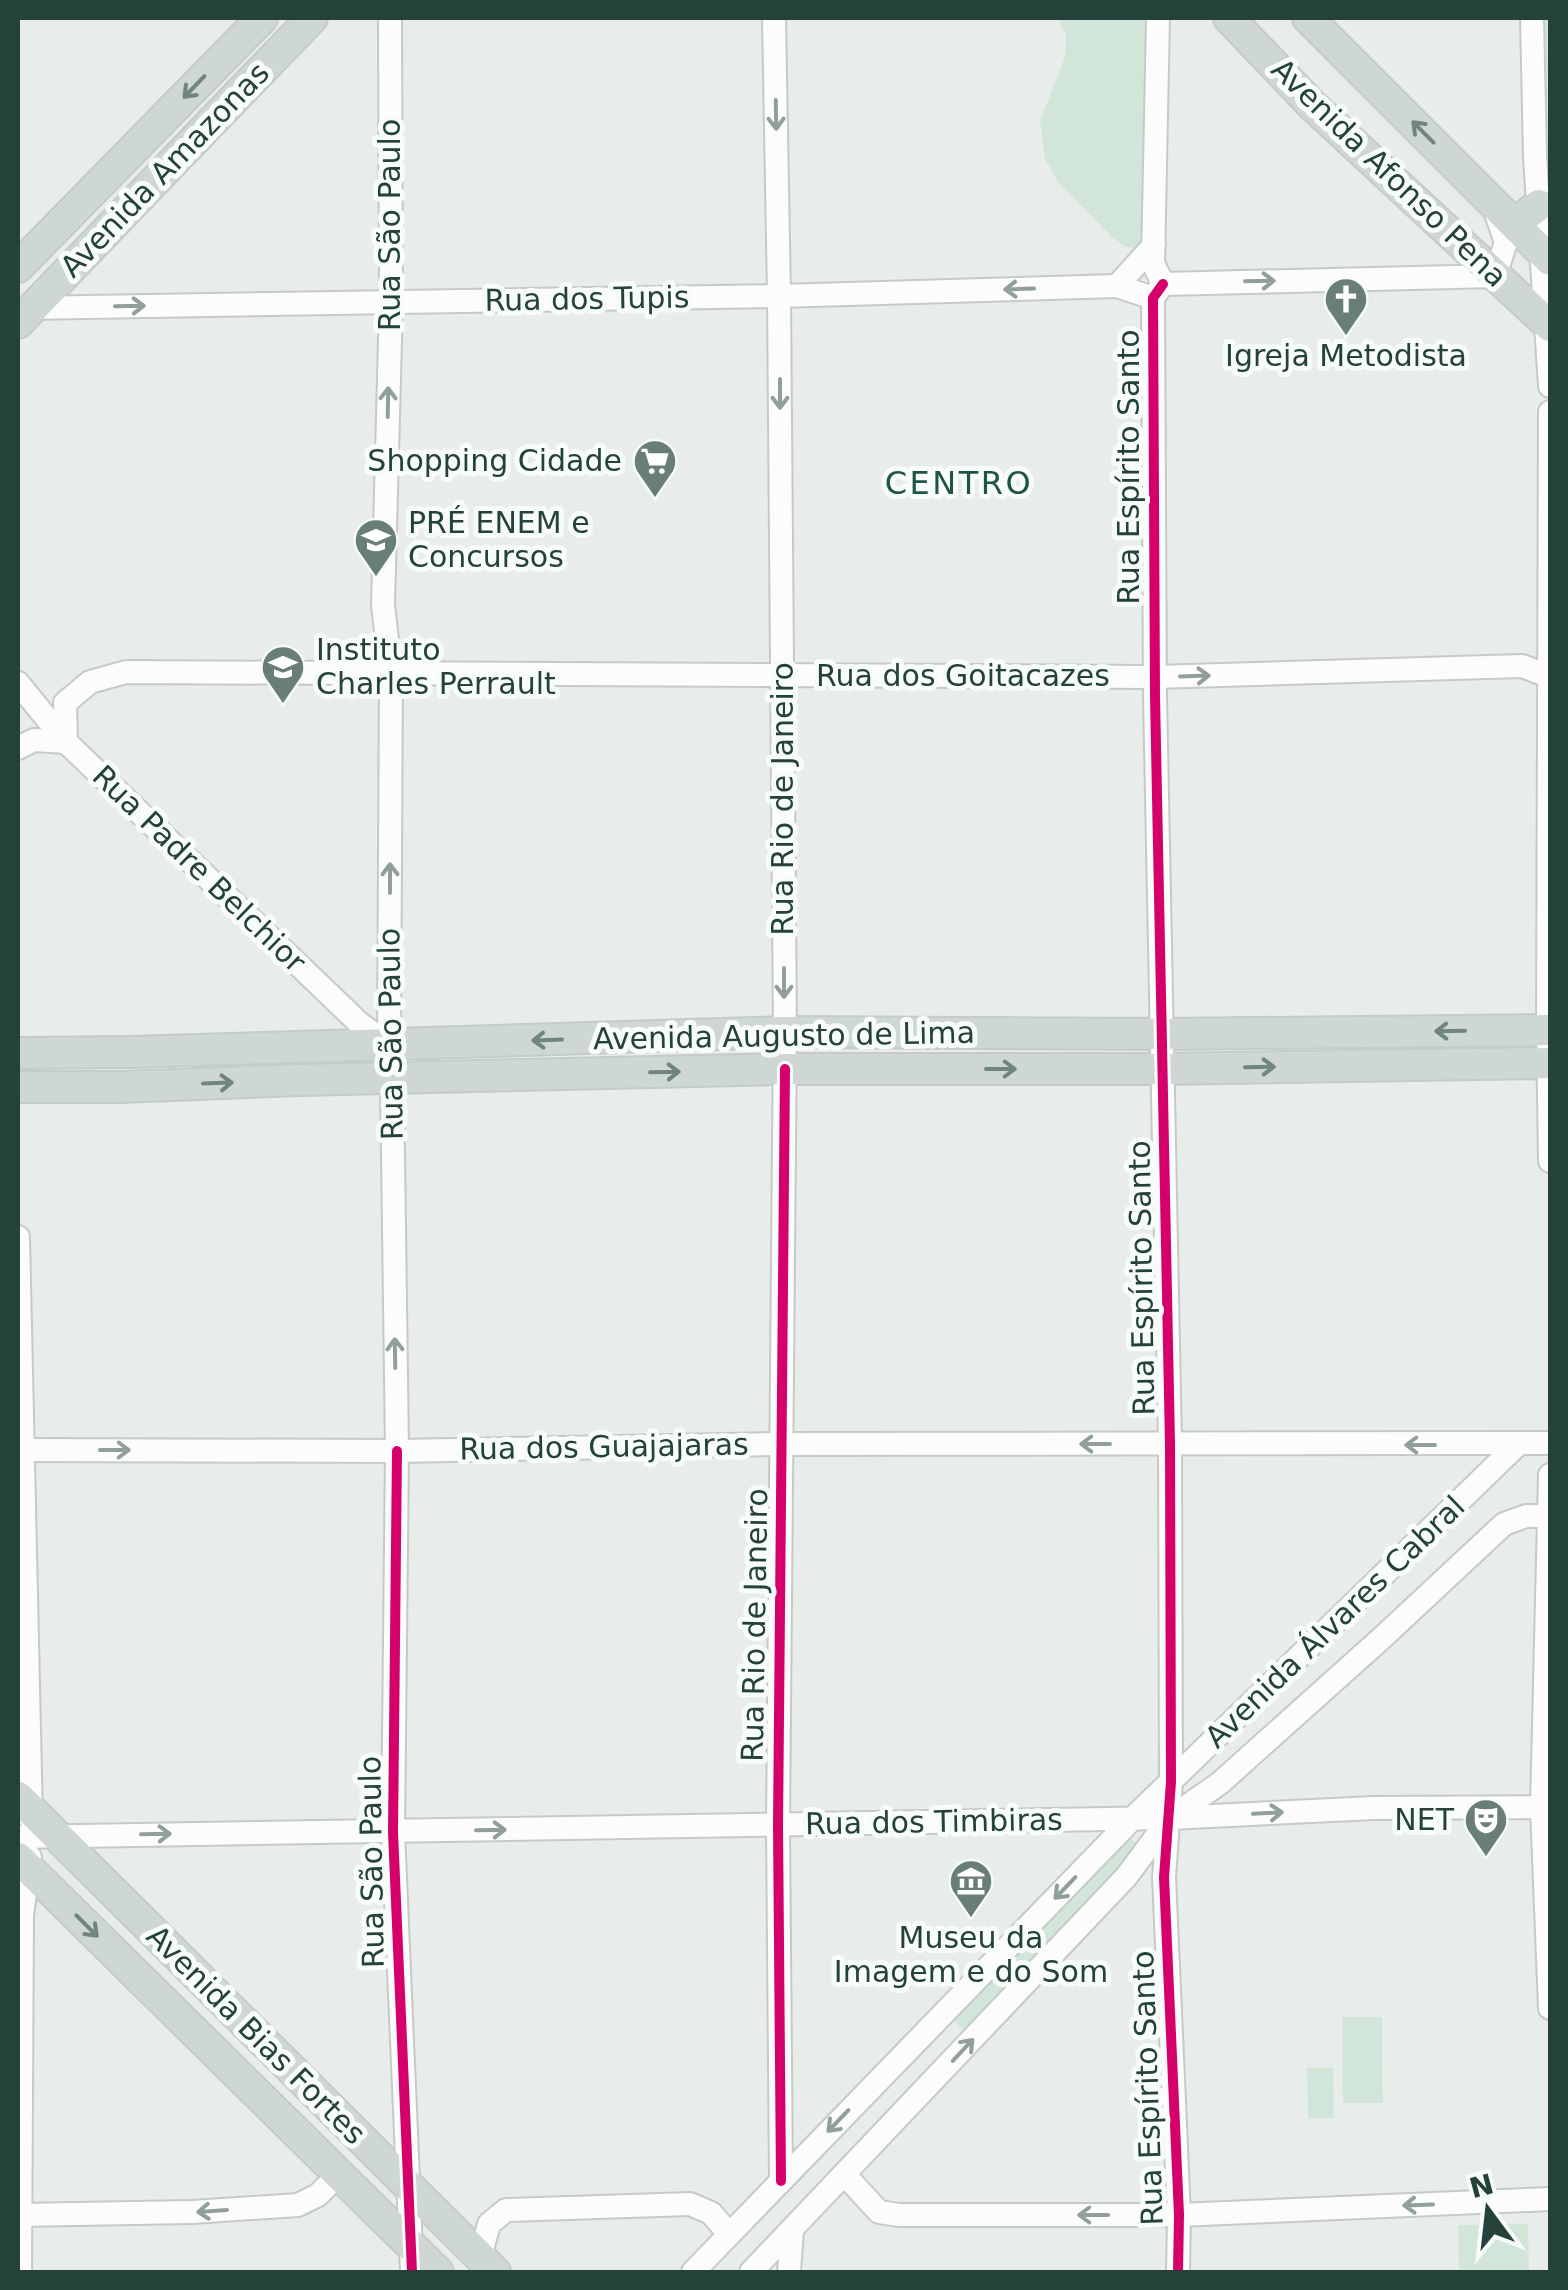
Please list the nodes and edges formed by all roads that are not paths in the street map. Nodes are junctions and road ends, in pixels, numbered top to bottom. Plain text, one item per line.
1 (262, 18) edge
2 (312, 18) edge
3 (374, 18) edge
4 (774, 18) edge
5 (1229, 18) edge
6 (1308, 18) edge
7 (1532, 18) edge
8 (1159, 19) edge
9 (390, 27) edge
10 (1492, 201) junction
11 (1539, 206) junction
12 (1514, 224) junction
13 (1154, 245) junction
14 (1546, 256) edge
15 (18, 266) edge
16 (1496, 276) junction
17 (1117, 286) junction
18 (1158, 291) junction
19 (779, 296) junction
20 (391, 302) junction
21 (22, 313) edge
22 (1549, 325) edge
23 (1550, 386) edge
24 (1550, 412) edge
25 (391, 674) junction
26 (782, 676) junction
27 (1548, 676) junction
28 (1155, 677) junction
29 (18, 684) edge
30 (66, 742) junction
31 (18, 748) edge
32 (1550, 793) edge
33 (1549, 1030) edge
34 (784, 1032) junction
35 (1162, 1034) junction
36 (389, 1045) junction
37 (18, 1053) edge
38 (1550, 1062) edge
39 (785, 1069) junction
40 (1163, 1069) junction
41 (392, 1078) junction
42 (18, 1087) edge
43 (1550, 1161) edge
44 (18, 1237) edge
45 (1550, 1443) edge
46 (782, 1444) junction
47 (1170, 1444) junction
48 (1517, 1445) junction
49 (20, 1450) edge
50 (397, 1451) junction
51 (1550, 1475) edge
52 (1548, 1516) edge
53 (1171, 1782) junction
54 (1546, 1808) edge
55 (1132, 1818) junction
56 (1170, 1818) junction
57 (778, 1825) junction
58 (393, 1832) junction
59 (29, 1835) edge
60 (1550, 2008) edge
61 (340, 2174) junction
62 (845, 2175) junction
63 (781, 2181) junction
64 (409, 2189) junction
65 (1550, 2200) edge
66 (18, 2215) edge
67 (1178, 2215) junction
68 (792, 2230) junction
69 (730, 2234) junction
70 (412, 2259) edge
71 (488, 2265) edge
72 (20, 2272) edge
73 (438, 2272) edge
74 (693, 2272) edge
75 (751, 2272) edge
76 (789, 2272) edge
77 (1178, 2272) edge

1 -> 15 main road, Avenida Amazonas
2 - 21 main road, Avenida Amazonas
3 - 9 street, Rua São Paulo
4 -> 19 street, Rua Rio de Janeiro
5 - 16 main road, Avenida Afonso Pena
10 -> 6 main road, Avenida Afonso Pena
7 - 11 street
8 - 13 street, Rua Espírito Santo
9 - 20 street, Rua São Paulo
10 - 12 main road, Avenida Afonso Pena
10 - 16 street
11 - 12 main road
11 - 14 street
12 - 14 main road, Avenida Afonso Pena
13 - 17 street, Rua Espírito Santo
13 - 18 street, Rua Espírito Santo
14 - 22 street
18 -> 16 street, Rua dos Tupis
16 - 22 main road, Avenida Afonso Pena
17 - 18 street, Rua dos Tupis
17 -> 19 street, Rua dos Tupis
18 - 28 street, Rua Espírito Santo
19 - 20 street, Rua dos Tupis
19 -> 26 street, Rua Rio de Janeiro
21 -> 20 street, Rua dos Tupis
25 -> 20 street, Rua São Paulo
22 - 23 street
24 - 27 street
25 - 26 street, Rua dos Goitacazes
25 - 30 street, Rua dos Goitacazes
36 -> 25 street, Rua São Paulo
26 - 28 street, Rua dos Goitacazes
26 -> 34 street, Rua Rio de Janeiro
28 -> 27 street, Rua dos Goitacazes
27 - 32 street
28 - 35 street, Rua Espírito Santo
29 - 30 street, Rua Padre Belchior
30 - 31 street
30 - 36 street, Rua Padre Belchior
32 - 33 street
33 -> 35 main road, Avenida Augusto de Lima
33 - 38 street
34 - 35 main road, Avenida Augusto de Lima
34 -> 36 main road, Avenida Augusto de Lima
34 - 39 street, Rua Rio de Janeiro
35 - 40 street, Rua Espírito Santo
36 - 37 main road, Avenida Augusto de Lima
36 - 41 street, Rua São Paulo
40 -> 38 main road, Avenida Augusto de Lima
38 - 43 street
39 -> 40 main road, Avenida Augusto de Lima
41 -> 39 main road, Avenida Augusto de Lima
39 - 46 street, Rua Rio de Janeiro
40 - 47 street, Rua Espírito Santo
42 -> 41 main road, Avenida Augusto de Lima
50 -> 41 street, Rua São Paulo
44 - 49 street
45 - 48 street, Rua dos Guajajaras
47 -> 46 street, Rua dos Guajajaras
46 - 50 street, Rua dos Guajajaras
46 - 57 street, Rua Rio de Janeiro
48 -> 47 street, Rua dos Guajajaras
47 - 53 street, Rua Espírito Santo
48 - 53 street, Avenida Álvares Cabral
49 -> 50 street, Rua dos Guajajaras
49 - 59 street
50 - 58 street, Rua São Paulo
51 - 52 street
52 - 54 street
52 - 56 street, Avenida Álvares Cabral
53 - 55 street, Avenida Álvares Cabral
53 - 56 street, Rua Espírito Santo
56 -> 54 street, Rua dos Timbiras
54 - 60 street
55 - 56 street, Rua dos Timbiras
55 - 57 street, Rua dos Timbiras
55 -> 63 street, Avenida Álvares Cabral
62 -> 56 street, Avenida Álvares Cabral
56 - 67 street, Rua Espírito Santo
58 -> 57 street, Rua dos Timbiras
57 - 63 street, Rua Rio de Janeiro
59 -> 58 street, Rua dos Timbiras
58 - 64 street, Rua São Paulo
59 -> 61 main road, Avenida Bias Fortes
59 - 64 main road, Avenida Bias Fortes
59 - 66 street
61 -> 66 street
61 - 70 main road, Avenida Bias Fortes
67 -> 62 street
62 - 68 street, Avenida Álvares Cabral
63 - 69 street, Avenida Álvares Cabral
64 - 70 street, Rua São Paulo
64 - 71 main road, Avenida Bias Fortes
65 -> 67 street
66 - 72 street
67 - 77 street, Rua Espírito Santo
68 - 75 street, Avenida Álvares Cabral
68 - 76 street
69 - 71 street
69 - 74 street, Avenida Álvares Cabral
70 - 73 main road, Avenida Bias Fortes

